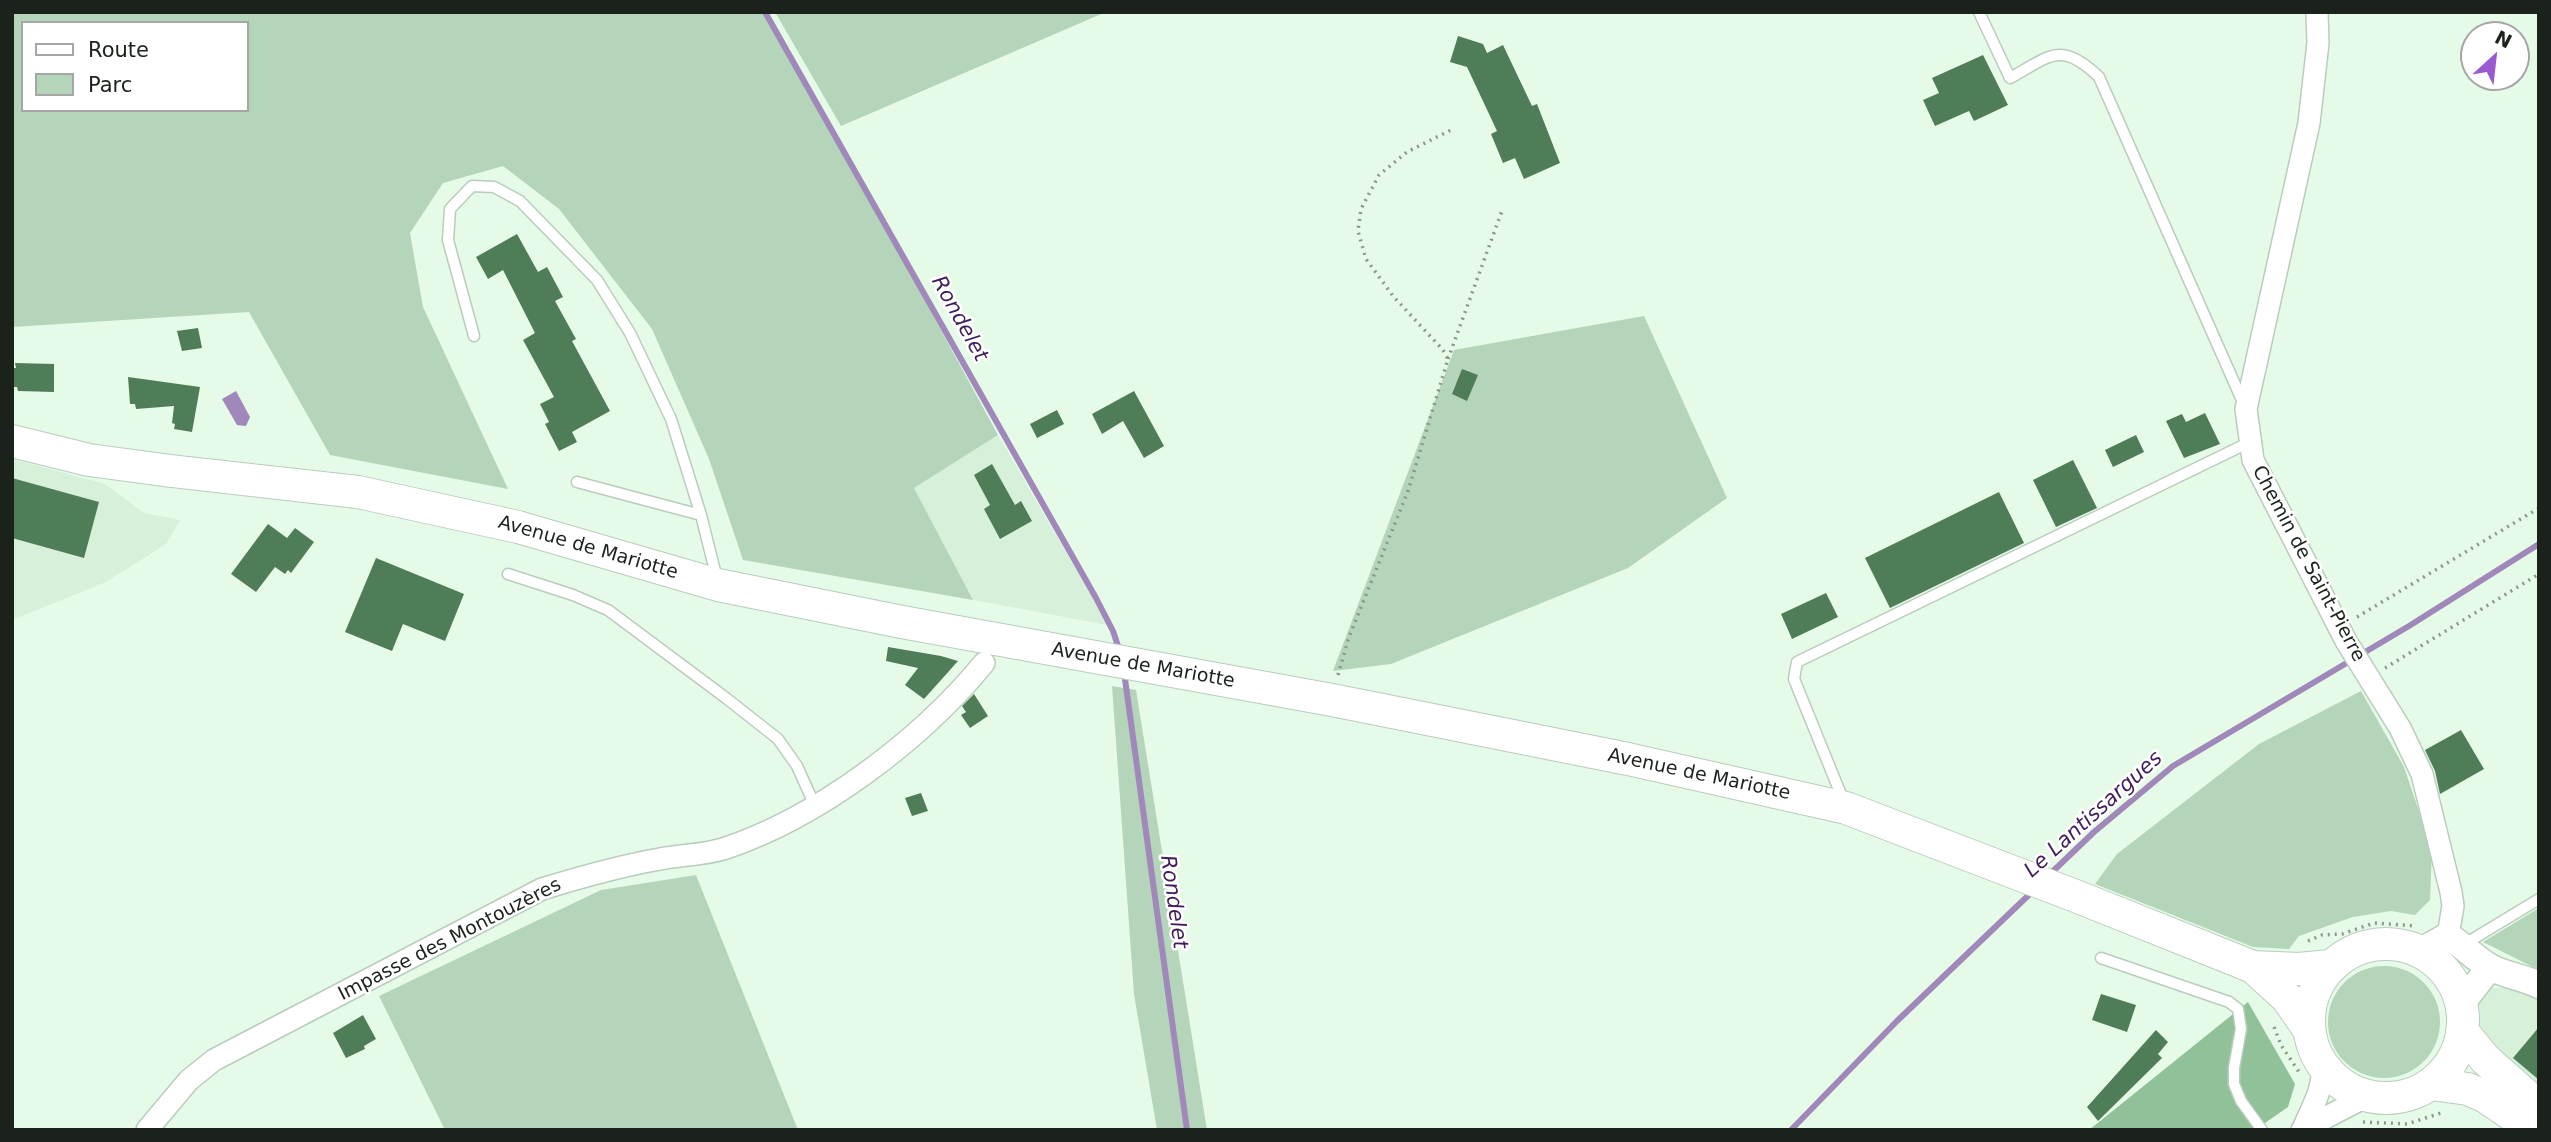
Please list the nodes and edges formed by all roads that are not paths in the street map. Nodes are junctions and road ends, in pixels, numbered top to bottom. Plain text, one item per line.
1 (1979, 12) edge
2 (2317, 12) edge
3 (474, 336) dead end
4 (2246, 409) junction
5 (12, 441) edge
6 (2250, 442) junction
7 (578, 482) dead end
8 (701, 515) junction
9 (508, 574) dead end
10 (718, 585) junction
11 (984, 663) dead end
12 (815, 806) junction
13 (1846, 808) junction
14 (2539, 899) edge
15 (2453, 936) junction
16 (2419, 952) junction
17 (2101, 958) dead end
18 (2331, 966) junction
19 (2253, 967) junction
20 (2490, 967) junction
21 (2539, 985) edge
22 (2461, 1018) junction
23 (2308, 1028) junction
24 (2314, 1075) junction
25 (2431, 1084) junction
26 (2539, 1107) edge
27 (2359, 1109) junction
28 (147, 1130) edge
29 (2262, 1130) edge
30 (2303, 1130) edge
31 (2534, 1130) edge

1 - 4 lane
2 - 4 street, Chemin de Saint-Pierre
3 - 8 lane
4 - 6 street, Chemin de Saint-Pierre
5 - 10 main road, Avenue de Mariotte
6 - 13 lane
6 - 15 street, Chemin de Saint-Pierre
7 - 8 lane
8 - 10 lane
9 - 12 lane
10 - 13 main road, Avenue de Mariotte
11 - 12 street, Impasse des Montouzères
12 - 28 street, Impasse des Montouzères
13 - 19 main road, Avenue de Mariotte
14 - 15 lane
15 - 16 street
15 - 20 street
16 - 18 main road
16 - 22 main road
17 - 29 lane
18 - 19 main road, Avenue de Mariotte
18 - 23 main road
19 - 23 main road, Avenue de Mariotte
20 - 21 street
20 - 22 street
22 - 25 main road
22 - 26 main road
23 - 24 main road
24 - 27 main road
24 - 30 street
25 - 27 main road
25 - 31 main road
27 - 30 street

